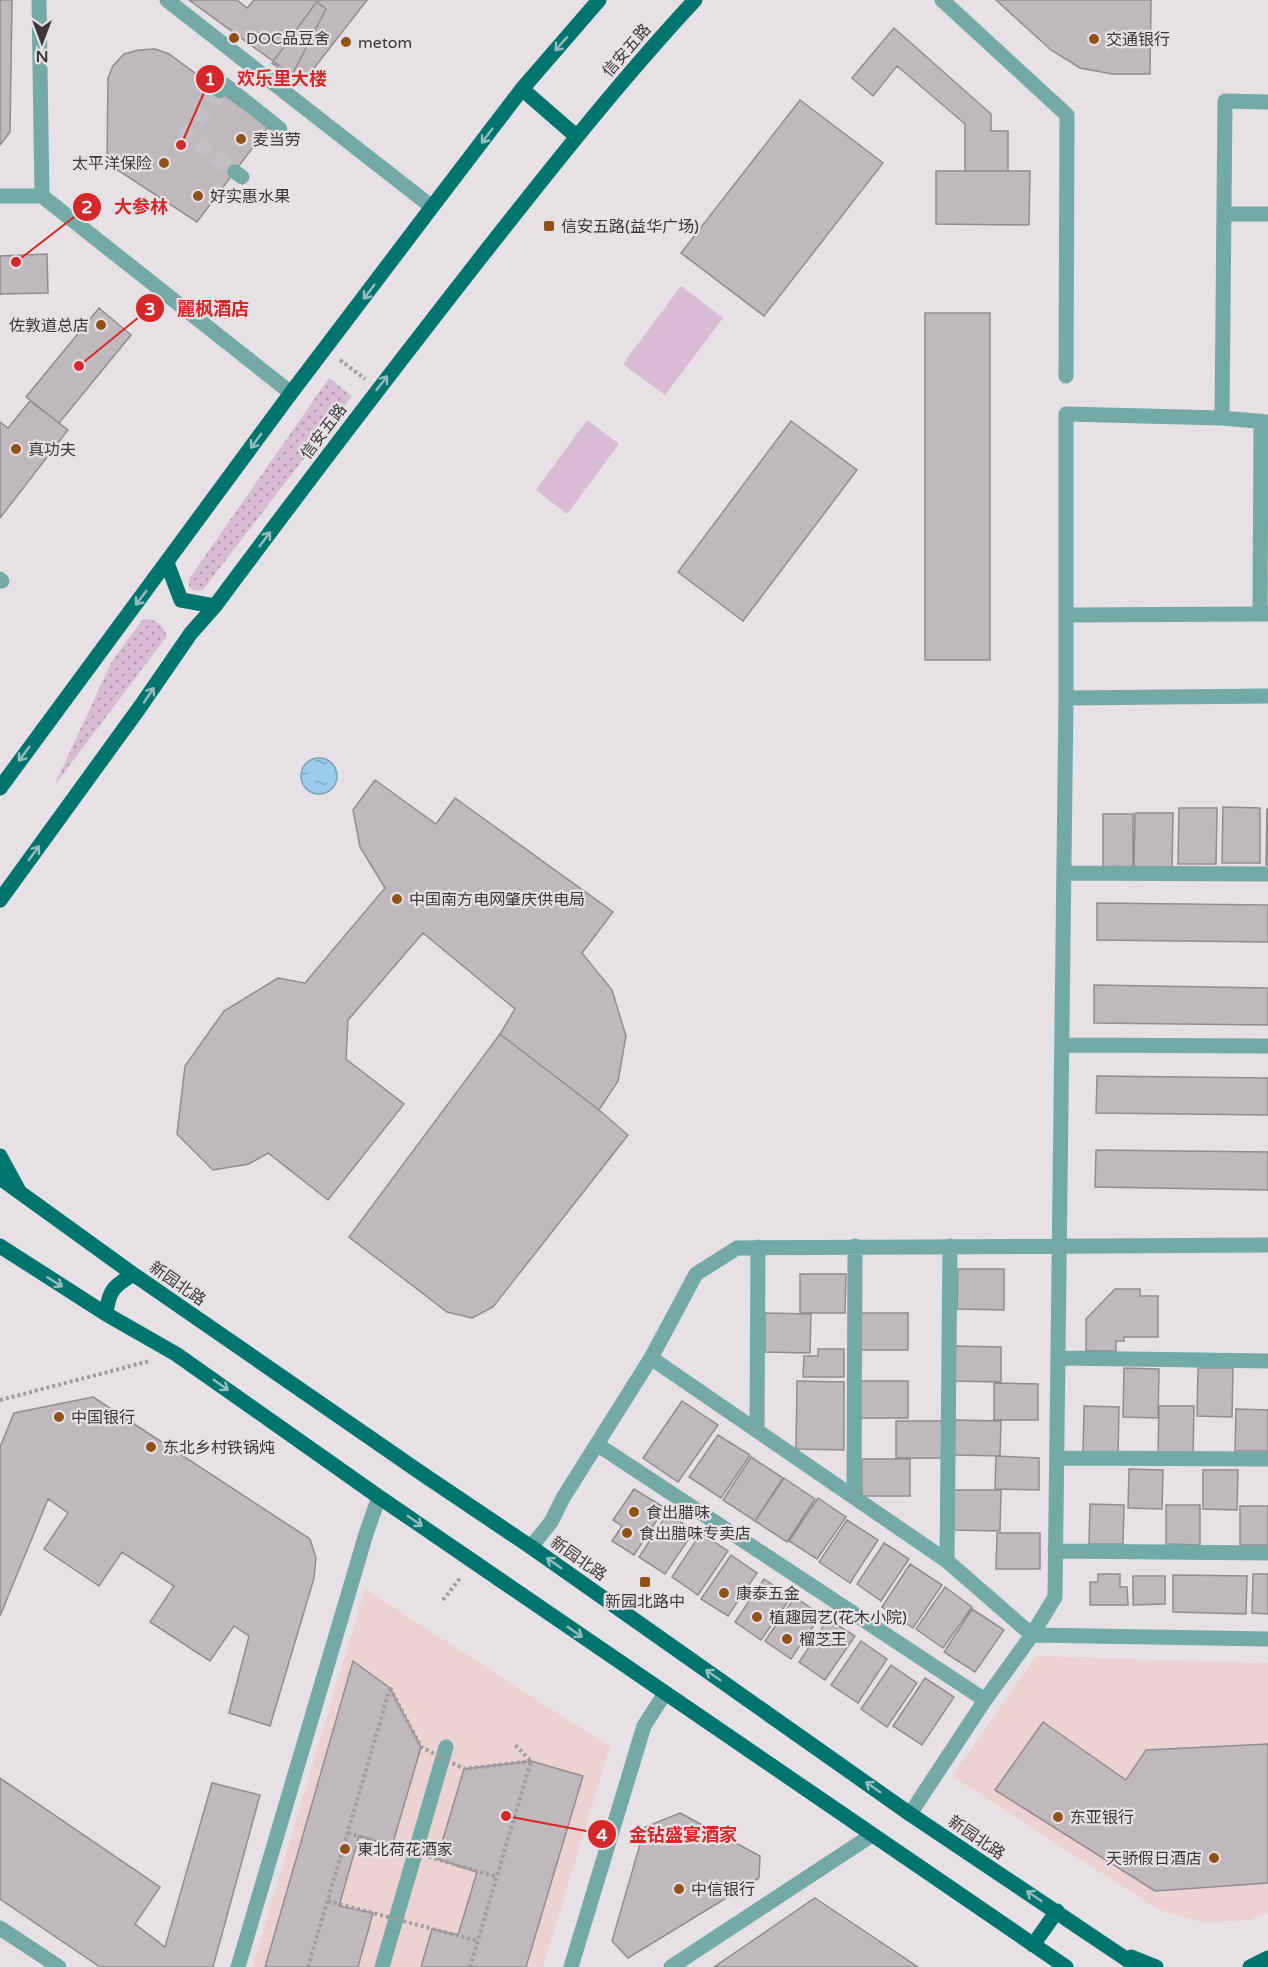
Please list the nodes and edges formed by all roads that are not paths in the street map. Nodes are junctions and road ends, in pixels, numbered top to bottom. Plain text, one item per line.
1 (39, 0) edge
2 (167, 0) edge
3 (599, 0) edge
4 (695, 0) edge
5 (942, 0) edge
6 (522, 89) junction
7 (220, 91) dead end
8 (1268, 102) edge
9 (280, 129) dead end
10 (576, 136) junction
11 (0, 196) edge
12 (42, 196) junction
13 (432, 207) junction
14 (1224, 214) junction
15 (1268, 214) edge
16 (1066, 375) dead end
17 (291, 393) junction
18 (1222, 418) junction
19 (1264, 422) edge
20 (167, 563) junction
21 (215, 606) junction
22 (1264, 614) edge
23 (1066, 615) junction
24 (1268, 696) edge
25 (1066, 698) junction
26 (0, 788) edge
27 (1064, 873) junction
28 (1268, 874) edge
29 (0, 900) edge
30 (1062, 1045) junction
31 (1268, 1046) edge
32 (0, 1156) edge
33 (0, 1178) edge
34 (20, 1192) junction
35 (1059, 1245) junction
36 (1268, 1245) edge
37 (758, 1246) junction
38 (855, 1246) junction
39 (950, 1246) junction
40 (2, 1249) edge
41 (134, 1274) junction
42 (106, 1314) junction
43 (651, 1359) junction
44 (1058, 1359) junction
45 (1268, 1361) edge
46 (757, 1430) junction
47 (598, 1445) junction
48 (1057, 1458) junction
49 (1268, 1459) edge
50 (379, 1497) junction
51 (854, 1497) junction
52 (531, 1547) junction
53 (1055, 1551) junction
54 (1268, 1553) edge
55 (948, 1561) junction
56 (1032, 1635) junction
57 (1268, 1640) edge
58 (665, 1693) junction
59 (985, 1700) junction
60 (446, 1747) dead end
61 (910, 1814) junction
62 (872, 1836) junction
63 (1057, 1911) junction
64 (0, 1928) edge
65 (1033, 1945) junction
66 (1118, 1952) junction
67 (1268, 1958) edge
68 (59, 1967) edge
69 (238, 1967) edge
70 (382, 1967) edge
71 (572, 1967) edge
72 (671, 1967) edge
73 (1066, 1967) edge
74 (1138, 1967) edge
75 (1156, 1967) edge
76 (1250, 1967) edge

1 - 12 street
2 - 13 street
3 -> 6 main road
4 - 10 main road, 信安五路
5 - 16 street
6 - 10 main road
6 -> 13 main road
7 - 9 street
8 - 14 street
21 -> 10 main road, 信安五路
11 - 12 street
12 - 17 street
13 -> 17 main road
14 - 15 street
14 - 18 street
17 -> 20 main road
18 - 19 street
18 - 23 street
19 - 22 street
20 - 21 main road
20 -> 26 main road
29 -> 21 main road, 信安五路
22 - 23 street
23 - 25 street
24 - 25 street
25 - 27 street
27 - 28 street
27 - 30 street
30 - 31 street
30 - 35 street
32 - 34 main road
33 - 34 main road, 新园北路
34 - 41 main road, 新园北路
35 - 36 street
35 - 39 street
35 - 44 street
37 - 38 street
37 - 43 street
37 - 46 street
38 - 39 street
38 - 51 street
39 - 55 street
40 -> 42 main road
41 - 42 main road
41 - 52 main road, 新园北路
42 -> 50 main road
43 - 46 street
43 - 47 street
44 - 45 street
44 - 48 street
46 - 51 street
47 - 52 street
47 - 59 street
48 - 49 street
48 - 53 street
50 -> 58 main road
50 - 69 street
51 - 55 street
61 -> 52 main road, 新园北路
53 - 54 street
53 - 56 street
55 - 56 street
56 - 57 street
56 - 59 street
58 - 62 main road
58 - 71 street
59 - 61 street
60 - 70 street
63 -> 61 main road, 新园北路
62 - 65 main road
62 - 72 street
63 - 65 main road
63 - 66 main road, 新园北路
64 - 68 street
65 - 73 main road
66 - 74 main road, 新园北路
66 - 75 main road
67 - 76 main road

